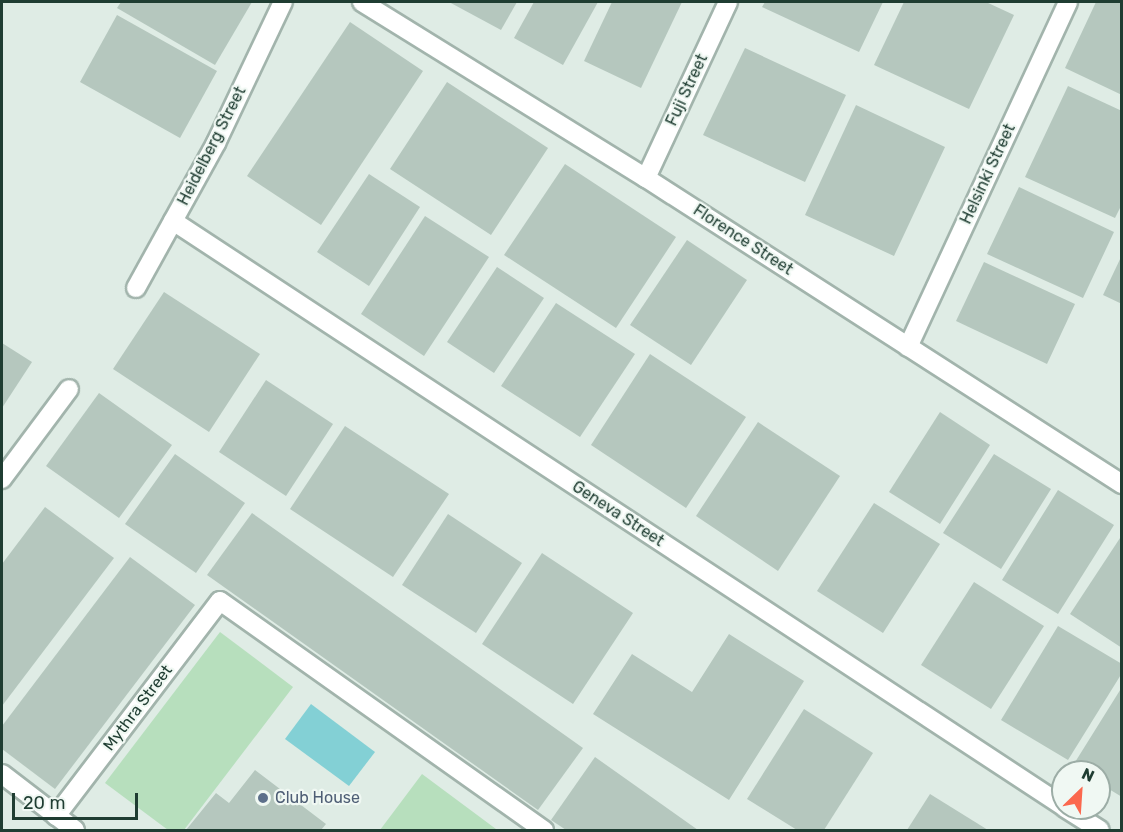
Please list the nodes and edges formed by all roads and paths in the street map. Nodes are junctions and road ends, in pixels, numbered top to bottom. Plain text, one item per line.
1 (283, 2) edge
2 (362, 2) edge
3 (728, 2) edge
4 (1068, 2) edge
5 (646, 178) junction
6 (173, 221) junction
7 (136, 288) dead end
8 (908, 347) junction
9 (69, 389) dead end
10 (2, 478) edge
11 (1122, 484) edge
12 (2, 774) edge
13 (1051, 798) edge
14 (56, 816) junction
15 (1084, 820) edge
16 (75, 831) edge
17 (544, 831) edge
18 (1100, 831) edge

1 - 6 street, Heidelberg Street
2 - 5 street, Florence Street
3 - 5 street, Fuji Street
4 - 8 street, Helsinki Street
5 - 8 street, Florence Street
6 - 7 street, Heidelberg Street
6 - 13 street, Geneva Street
8 - 11 street, Florence Street
9 - 10 street
12 - 14 street
14 - 16 street
14 - 17 street, Mythra Street
15 - 18 street, Geneva Street

